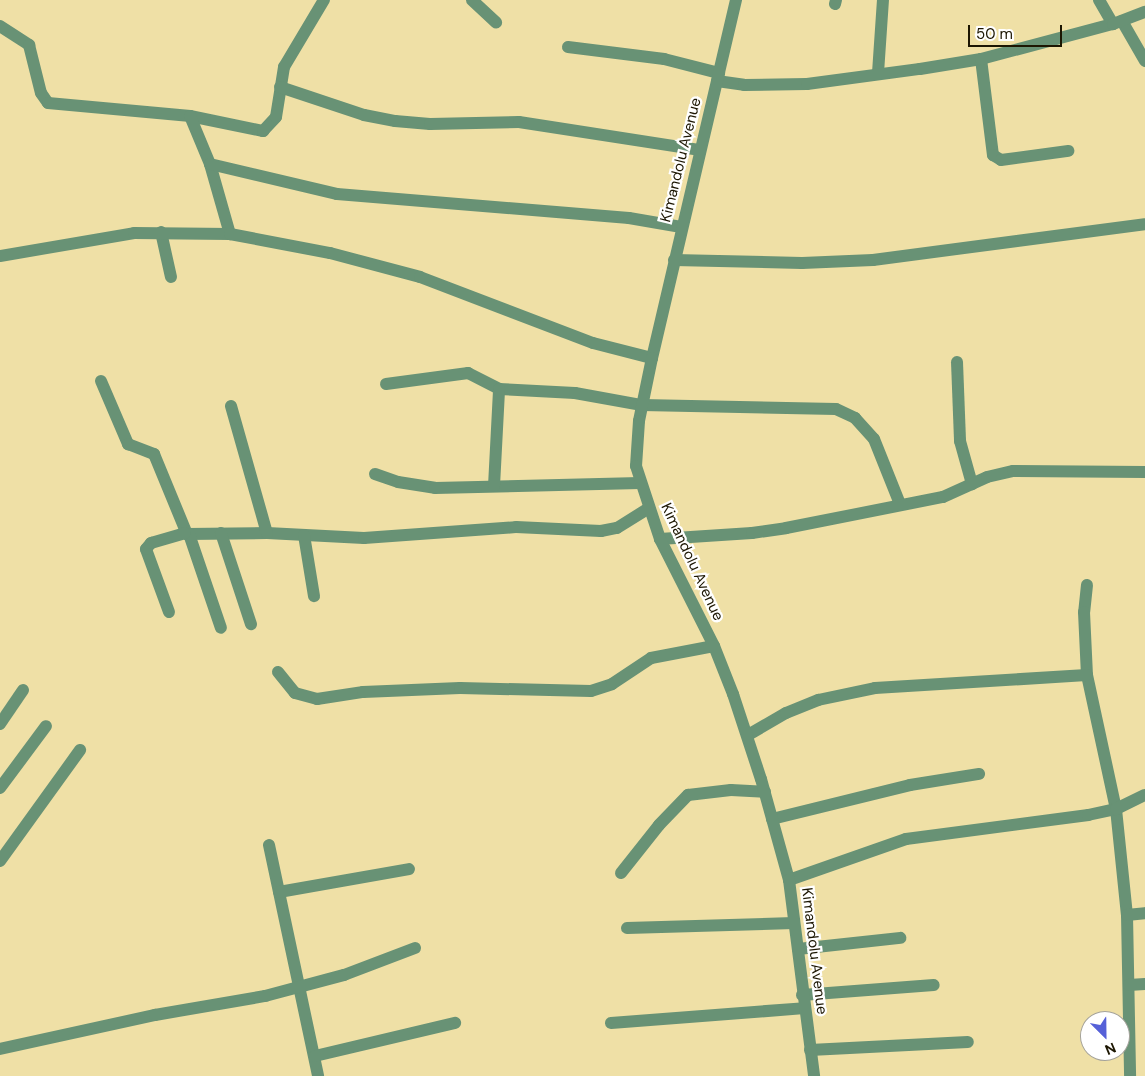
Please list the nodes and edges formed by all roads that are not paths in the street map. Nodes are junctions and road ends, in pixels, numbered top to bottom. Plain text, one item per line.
1 (324, 0) edge
2 (472, 0) edge
3 (736, 0) edge
4 (883, 0) edge
5 (1099, 0) edge
6 (1145, 12) edge
7 (496, 22) dead end
8 (1118, 23) junction
9 (0, 26) edge
10 (568, 47) dead end
11 (981, 59) junction
12 (1145, 61) edge
13 (878, 73) junction
14 (718, 77) junction
15 (280, 86) junction
16 (190, 116) junction
17 (700, 150) junction
18 (1068, 151) dead end
19 (210, 164) junction
20 (1145, 224) edge
21 (681, 226) junction
22 (161, 232) junction
23 (230, 234) junction
24 (0, 256) edge
25 (674, 260) junction
26 (171, 277) dead end
27 (652, 358) junction
28 (957, 362) dead end
29 (101, 381) dead end
30 (386, 384) dead end
31 (499, 389) junction
32 (642, 405) junction
33 (231, 406) dead end
34 (1145, 472) edge
35 (375, 474) dead end
36 (640, 483) junction
37 (972, 484) junction
38 (494, 486) junction
39 (900, 504) junction
40 (649, 508) junction
41 (221, 533) junction
42 (267, 533) junction
43 (187, 534) junction
44 (304, 536) junction
45 (660, 539) junction
46 (1087, 586) dead end
47 (314, 596) dead end
48 (169, 612) dead end
49 (252, 624) dead end
50 (221, 628) dead end
51 (714, 646) junction
52 (278, 672) dead end
53 (1087, 675) junction
54 (23, 690) dead end
55 (0, 724) edge
56 (46, 726) dead end
57 (748, 735) junction
58 (80, 750) dead end
59 (979, 774) dead end
60 (0, 788) edge
61 (764, 792) junction
62 (1145, 795) edge
63 (1116, 809) junction
64 (772, 818) junction
65 (269, 845) dead end
66 (0, 861) edge
67 (409, 869) dead end
68 (621, 874) dead end
69 (789, 880) junction
70 (279, 892) junction
71 (1145, 913) edge
72 (1127, 915) junction
73 (794, 923) junction
74 (626, 928) dead end
75 (900, 938) dead end
76 (415, 948) dead end
77 (798, 949) junction
78 (1145, 984) edge
79 (934, 985) dead end
80 (1129, 985) junction
81 (298, 988) junction
82 (803, 1002) junction
83 (455, 1023) dead end
84 (611, 1023) dead end
85 (968, 1042) dead end
86 (0, 1049) edge
87 (810, 1050) junction
88 (315, 1056) junction
89 (318, 1076) edge
90 (814, 1076) edge
91 (1130, 1076) edge

1 - 15 street
2 - 7 street
3 - 14 street, Kimandolu Avenue
4 - 13 street
5 - 8 street
6 - 8 street
8 - 11 street
8 - 12 street
9 - 16 street
10 - 14 street
11 - 13 street
11 - 18 street
13 - 14 street
14 - 17 street, Kimandolu Avenue
15 - 16 street
15 - 17 street
16 - 19 street
17 - 21 street, Kimandolu Avenue
19 - 21 street
19 - 23 street
20 - 25 street
21 - 25 street, Kimandolu Avenue
22 - 23 street
22 - 24 street
22 - 26 street
23 - 27 street
25 - 27 street, Kimandolu Avenue
27 - 32 street, Kimandolu Avenue
28 - 37 street
29 - 43 street
30 - 31 street
31 - 32 street
31 - 38 street
32 - 36 street, Kimandolu Avenue
32 - 39 street
33 - 42 street
34 - 37 street
35 - 38 street
36 - 38 street
36 - 40 street, Kimandolu Avenue
37 - 39 street
39 - 45 street
40 - 44 street
40 - 45 street, Kimandolu Avenue
41 - 42 street
41 - 43 street
41 - 49 street
42 - 44 street
43 - 48 street
43 - 50 street
44 - 47 street
45 - 51 street, Kimandolu Avenue
46 - 53 street
51 - 52 street
51 - 57 street, Kimandolu Avenue
53 - 57 street
53 - 63 street
54 - 55 street
56 - 60 street
57 - 61 street, Kimandolu Avenue
58 - 66 street
59 - 64 street
61 - 64 street, Kimandolu Avenue
61 - 68 street
62 - 63 street
63 - 69 street
63 - 72 street
64 - 69 street, Kimandolu Avenue
65 - 70 street
67 - 70 street
69 - 73 street, Kimandolu Avenue
70 - 81 street
71 - 72 street
72 - 80 street
73 - 74 street
73 - 77 street, Kimandolu Avenue
75 - 77 street
76 - 81 street
77 - 82 street, Kimandolu Avenue
78 - 80 street
79 - 82 street
80 - 91 street
81 - 86 street
81 - 88 street
82 - 84 street
82 - 87 street, Kimandolu Avenue
83 - 88 street
85 - 87 street
87 - 90 street, Kimandolu Avenue
88 - 89 street

